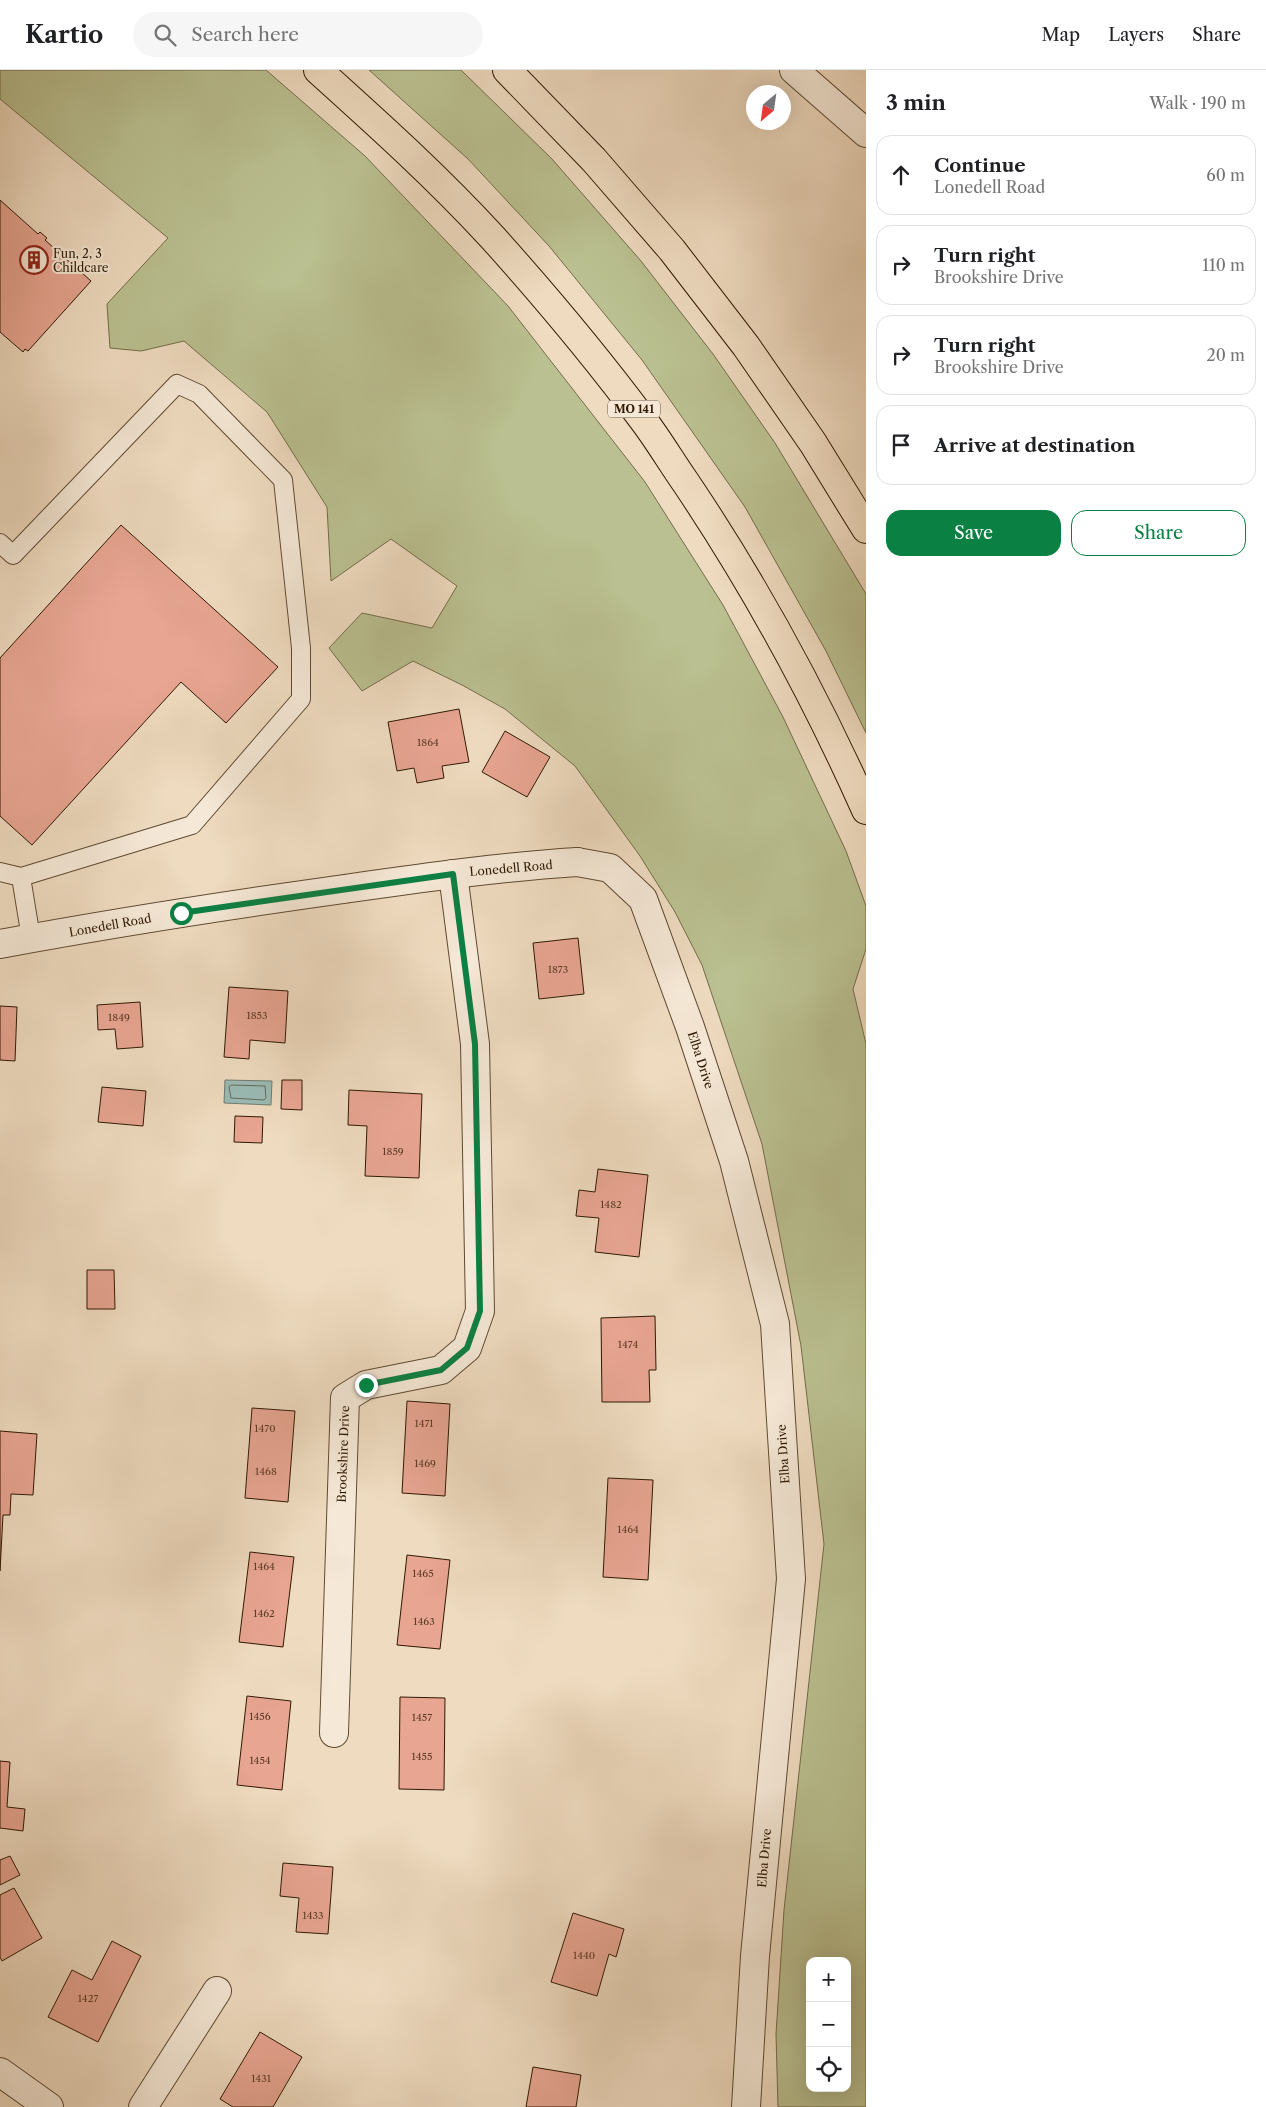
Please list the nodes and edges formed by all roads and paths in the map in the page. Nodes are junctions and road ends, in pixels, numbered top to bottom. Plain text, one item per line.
1 (318, 70) edge
2 (507, 70) edge
3 (794, 70) edge
4 (866, 133) edge
5 (866, 529) edge
6 (0, 543) edge
7 (866, 810) edge
8 (577, 862) joint
9 (0, 872) edge
10 (453, 874) junction
11 (21, 877) junction
12 (31, 938) junction
13 (0, 944) edge
14 (334, 1733) dead end
15 (217, 1991) dead end
16 (0, 2072) edge
17 (49, 2107) edge
18 (143, 2107) edge
19 (746, 2107) edge

1 - 7 highway, MO 141
2 - 5 highway
3 - 4 street
6 - 11 lane
8 - 10 street, Lonedell Road
8 - 19 street, Elba Drive
9 - 11 lane
10 - 12 street, Lonedell Road
10 - 14 street, Brookshire Drive
11 - 12 lane
12 - 13 street, Lonedell Road
15 - 18 street
16 - 17 street

